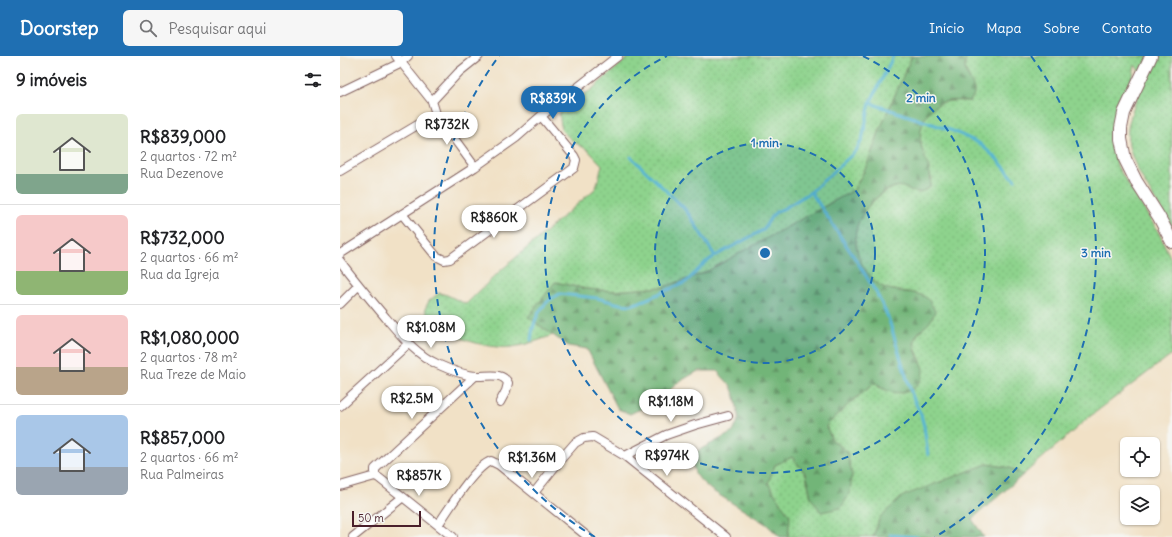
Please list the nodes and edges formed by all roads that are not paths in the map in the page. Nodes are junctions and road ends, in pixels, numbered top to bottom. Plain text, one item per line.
1 (408, 56) edge
2 (479, 56) edge
3 (618, 56) edge
4 (1151, 56) edge
5 (398, 59) edge
6 (340, 92) edge
7 (432, 101) junction
8 (436, 114) junction
9 (541, 116) junction
10 (475, 167) junction
11 (340, 171) edge
12 (402, 214) junction
13 (1172, 242) edge
14 (340, 254) edge
15 (340, 260) edge
16 (358, 286) junction
17 (340, 304) edge
18 (408, 344) junction
19 (475, 376) junction
20 (500, 402) dead end
21 (340, 406) edge
22 (728, 416) dead end
23 (625, 456) junction
24 (375, 476) junction
25 (341, 483) edge
26 (534, 493) junction
27 (403, 497) junction
28 (438, 525) junction
29 (353, 537) edge
30 (453, 537) edge
31 (588, 537) edge
32 (726, 537) edge

1 - 5 street
2 - 7 street
3 - 9 street
4 - 13 street
5 - 6 street
5 - 7 street
7 - 8 street
8 - 10 street
8 - 11 street
9 - 10 street
9 - 12 street
10 - 12 street
12 - 14 street
15 - 16 street
16 - 17 street
16 - 18 street
18 - 19 street
18 - 21 street
19 - 20 street
19 - 24 street
22 - 23 street
23 - 26 street
23 - 32 street
24 - 25 street
24 - 27 street
26 - 28 street
26 - 31 street
27 - 28 street
27 - 29 street
28 - 30 street

